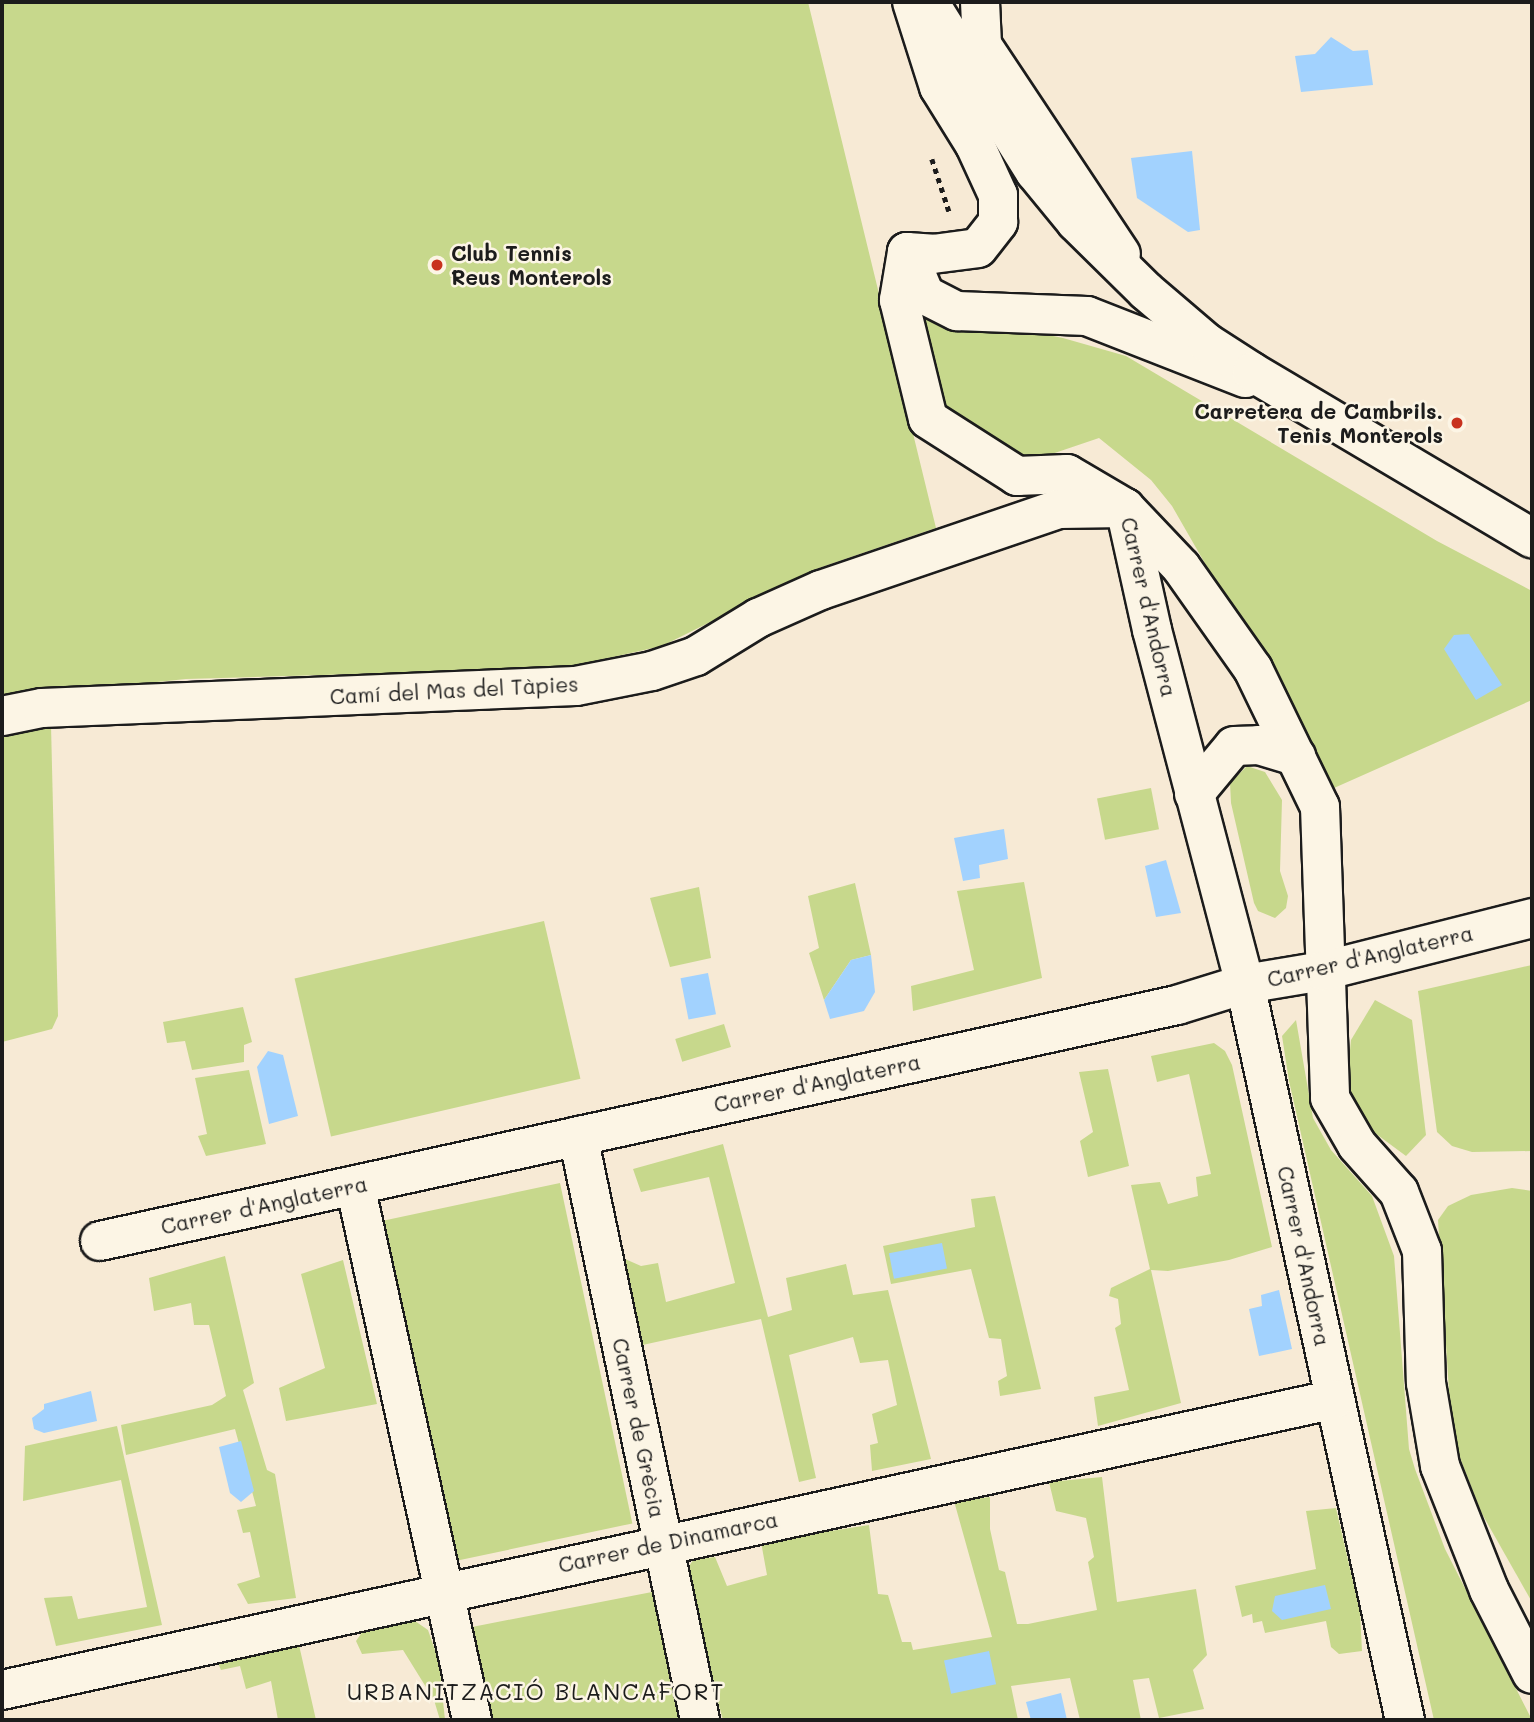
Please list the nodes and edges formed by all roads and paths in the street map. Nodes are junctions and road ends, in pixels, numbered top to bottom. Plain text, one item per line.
1 (912, 2) edge
2 (929, 2) edge
3 (980, 2) edge
4 (907, 251) junction
5 (1146, 291) junction
6 (1299, 399) junction
7 (1125, 508) junction
8 (1532, 538) edge
9 (2, 716) edge
10 (1296, 756) junction
11 (1194, 794) junction
12 (1532, 918) edge
13 (1323, 971) junction
14 (1245, 984) junction
15 (578, 1136) junction
16 (355, 1185) junction
17 (100, 1241) dead end
18 (1335, 1399) junction
19 (662, 1542) junction
20 (445, 1591) junction
21 (1532, 1674) edge
22 (2, 1689) edge
23 (472, 1720) edge
24 (699, 1720) edge
25 (1405, 1720) edge

1 - 4 street
2 - 5 street
3 - 5 street
4 - 6 street
4 - 7 street
5 - 6 street
6 - 8 street
7 - 9 street, Camí del Mas del Tàpies
7 - 10 street, Carrer d'Andorra
7 - 11 street, Carrer d'Andorra
10 - 11 street
10 - 13 street, Carrer d'Andorra
11 - 14 street, Carrer d'Andorra
12 - 13 street, Carrer d'Anglaterra
13 - 14 street, Carrer d'Anglaterra
13 - 21 street, Carrer d'Andorra
14 - 15 street, Carrer d'Anglaterra
14 - 18 street, Carrer d'Andorra
15 - 16 street, Carrer d'Anglaterra
15 - 19 street, Carrer de Grècia
16 - 17 street, Carrer d'Anglaterra
16 - 20 street
18 - 19 street, Carrer de Dinamarca
18 - 25 street, Carrer d'Andorra
19 - 20 street, Carrer de Dinamarca
19 - 24 street, Carrer de Grècia
20 - 22 street, Carrer de Dinamarca
20 - 23 street

